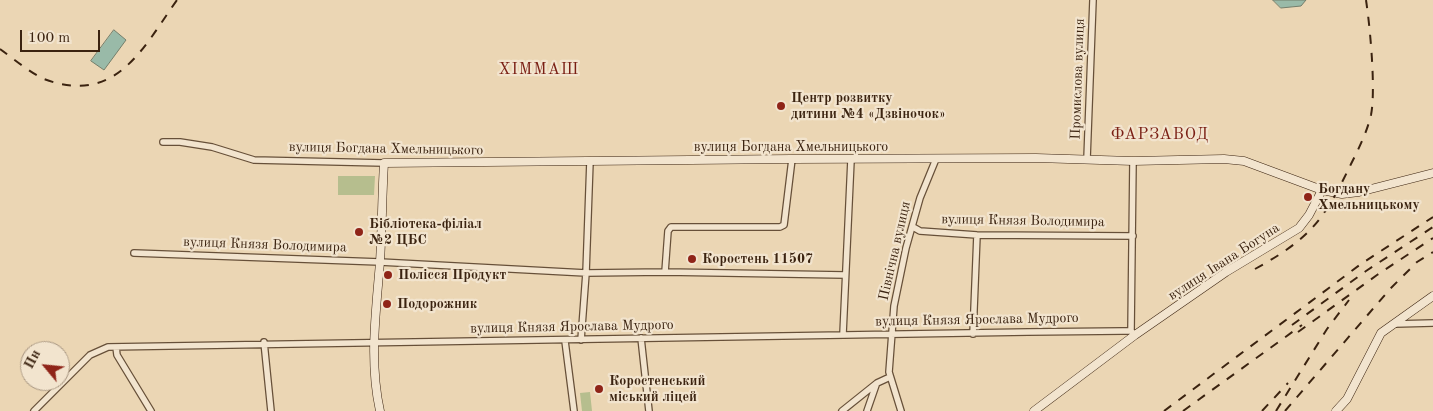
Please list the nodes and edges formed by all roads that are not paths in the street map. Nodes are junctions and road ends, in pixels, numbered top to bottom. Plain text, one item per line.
1 (1093, 0) edge
2 (163, 142) dead end
3 (792, 159) junction
4 (936, 159) junction
5 (1087, 159) junction
6 (851, 160) junction
7 (590, 161) junction
8 (1133, 161) junction
9 (384, 163) junction
10 (1433, 173) edge
11 (1322, 190) junction
12 (913, 227) junction
13 (977, 235) junction
14 (1134, 236) junction
15 (134, 253) dead end
16 (380, 262) junction
17 (665, 272) junction
18 (586, 274) junction
19 (845, 276) junction
20 (1433, 296) edge
21 (1416, 307) junction
22 (1417, 323) junction
23 (1433, 323) edge
24 (1390, 325) junction
25 (1133, 333) junction
26 (842, 334) junction
27 (893, 334) junction
28 (973, 334) junction
29 (641, 338) junction
30 (581, 340) junction
31 (565, 341) junction
32 (264, 342) junction
33 (373, 342) junction
34 (116, 346) junction
35 (890, 377) junction
36 (877, 383) junction
37 (34, 411) edge
38 (151, 411) edge
39 (271, 411) edge
40 (380, 411) edge
41 (574, 411) edge
42 (649, 411) edge
43 (842, 411) edge
44 (867, 411) edge
45 (900, 411) edge
46 (1034, 411) edge
47 (1336, 411) edge

1 - 5 street, Промислова вулиця
2 - 9 street, вулиця Богдана Хмельницького
3 - 6 street, вулиця Богдана Хмельницького
3 - 7 street, вулиця Богдана Хмельницького
3 - 17 street
4 - 5 street, вулиця Богдана Хмельницького
4 - 6 street, вулиця Богдана Хмельницького
4 - 12 street, Північна вулиця
5 - 8 street, вулиця Богдана Хмельницького
6 - 19 street
7 - 9 street, вулиця Богдана Хмельницького
7 - 18 street
8 - 11 street, вулиця Богдана Хмельницького
8 - 14 street
9 - 16 street
10 - 11 street
11 - 25 street, вулиця Івана Богуна
12 - 13 street, вулиця Князя Володимира
12 - 27 street, Північна вулиця
13 - 14 street, вулиця Князя Володимира
13 - 28 street
14 - 25 street
15 - 16 street, вулиця Князя Володимира
16 - 18 street, вулиця Князя Володимира
16 - 33 street
17 - 18 street, вулиця Князя Володимира
17 - 19 street, вулиця Князя Володимира
18 - 30 street
19 - 26 street
20 - 21 street
21 - 22 street
21 - 24 street
22 - 23 street
22 - 24 street
24 - 47 street
25 - 28 street, вулиця Князя Ярослава Мудрого
25 - 46 street, вулиця Івана Богуна
26 - 27 street, вулиця Князя Ярослава Мудрого
26 - 29 street, вулиця Князя Ярослава Мудрого
27 - 28 street, вулиця Князя Ярослава Мудрого
27 - 35 street, Північна вулиця
29 - 30 street, вулиця Князя Ярослава Мудрого
29 - 42 street
30 - 31 street, вулиця Князя Ярослава Мудрого
31 - 33 street, вулиця Князя Ярослава Мудрого
31 - 41 street
32 - 33 street, вулиця Князя Ярослава Мудрого
32 - 34 street, вулиця Князя Ярослава Мудрого
32 - 39 street
33 - 40 street
34 - 37 street, вулиця Князя Ярослава Мудрого
34 - 38 street
35 - 36 street
35 - 45 street, Північна вулиця
36 - 43 street
36 - 44 street

